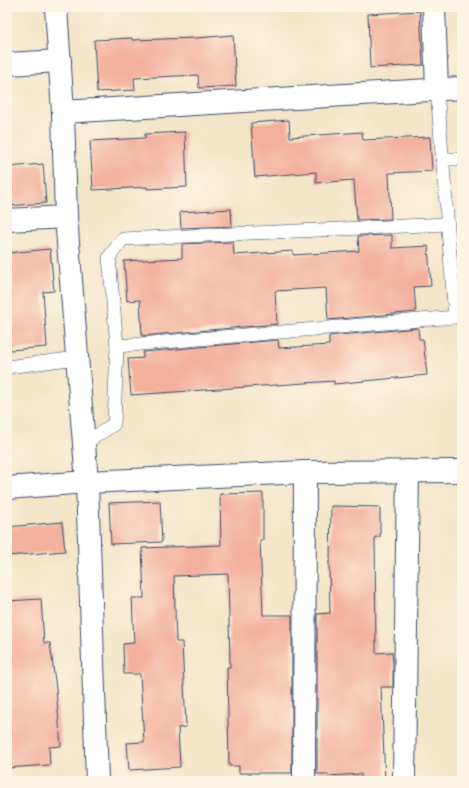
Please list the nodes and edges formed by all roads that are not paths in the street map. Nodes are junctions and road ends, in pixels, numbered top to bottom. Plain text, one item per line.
1 (56, 7) edge
2 (434, 7) edge
3 (60, 61) junction
4 (7, 64) edge
5 (462, 88) edge
6 (437, 90) junction
7 (63, 112) junction
8 (462, 158) edge
9 (442, 159) junction
10 (66, 217) junction
11 (7, 220) edge
12 (447, 224) junction
13 (117, 346) junction
14 (77, 358) junction
15 (7, 367) edge
16 (84, 444) junction
17 (408, 471) junction
18 (462, 471) edge
19 (305, 472) junction
20 (87, 482) junction
21 (7, 488) edge
22 (97, 781) edge
23 (304, 781) edge
24 (404, 781) edge

1 - 3 street
2 - 6 street
3 - 4 street
3 - 7 street
5 - 6 street
6 - 7 street
6 - 9 lane
7 - 10 street
8 - 9 lane
9 - 12 lane
10 - 11 street
10 - 14 street
12 - 13 lane
12 - 13 lane
13 - 16 lane
14 - 15 lane
14 - 16 street
16 - 20 street
17 - 18 street
17 - 19 street
17 - 24 street
19 - 20 street
19 - 23 street
20 - 21 street
20 - 22 street

